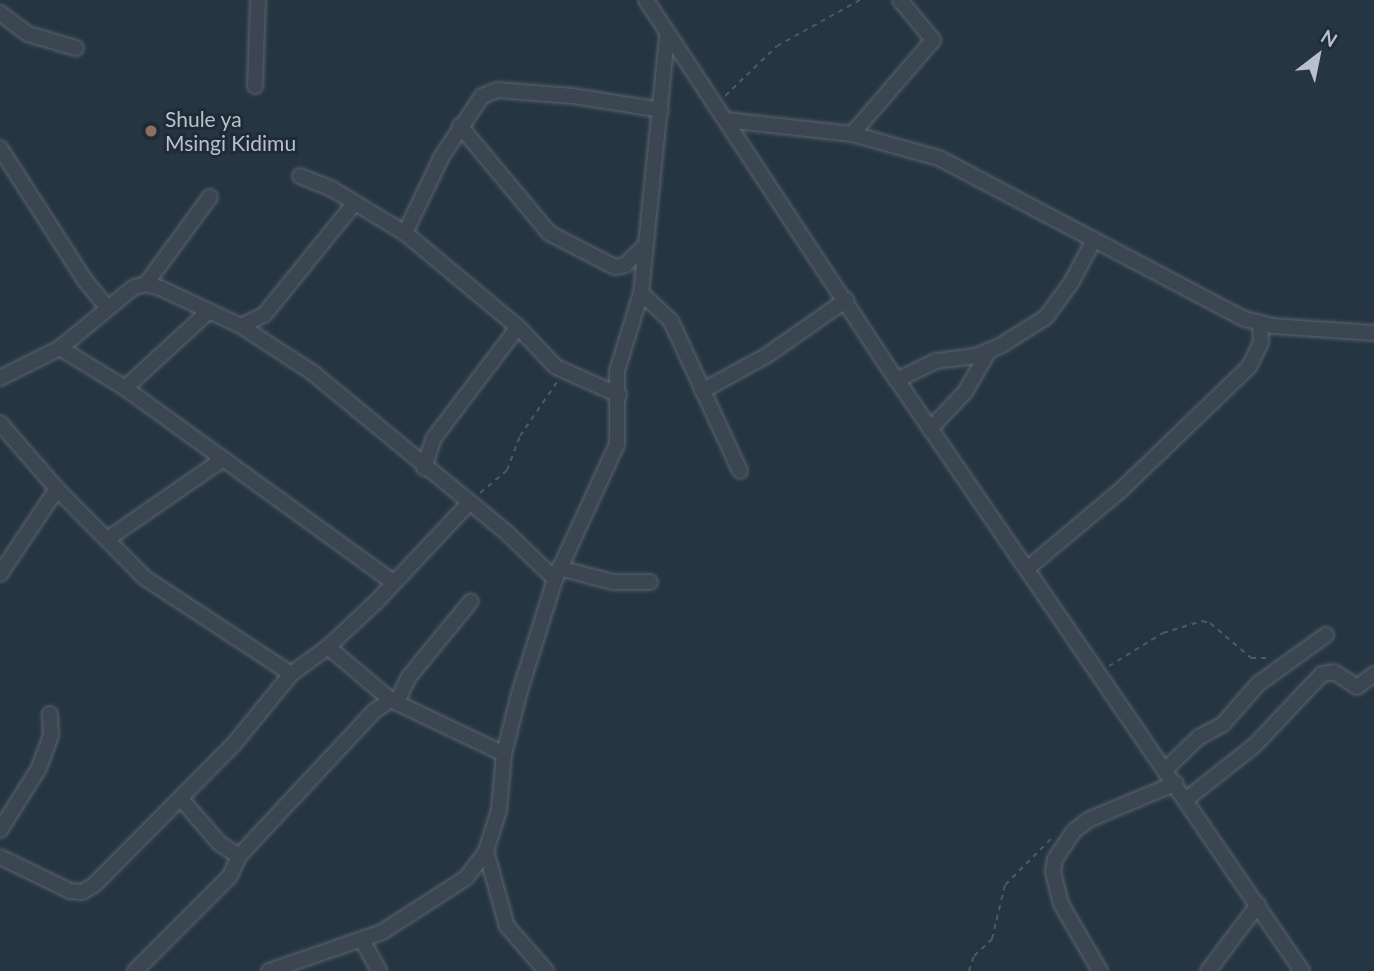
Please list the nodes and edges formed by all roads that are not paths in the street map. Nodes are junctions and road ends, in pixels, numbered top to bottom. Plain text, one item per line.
1 (258, 0) edge
2 (646, 0) edge
3 (900, 0) edge
4 (0, 13) edge
5 (667, 36) junction
6 (76, 48) dead end
7 (255, 86) dead end
8 (662, 110) junction
9 (726, 120) junction
10 (460, 126) junction
11 (852, 134) junction
12 (0, 148) edge
13 (300, 176) dead end
14 (210, 197) dead end
15 (354, 204) junction
16 (405, 233) junction
17 (1094, 240) junction
18 (645, 246) junction
19 (146, 284) junction
20 (641, 293) junction
21 (846, 300) junction
22 (107, 307) junction
23 (209, 311) junction
24 (1260, 324) junction
25 (241, 326) junction
26 (519, 327) junction
27 (1373, 331) edge
28 (61, 348) junction
29 (989, 351) junction
30 (0, 378) edge
31 (897, 380) junction
32 (125, 388) junction
33 (702, 391) junction
34 (619, 395) junction
35 (0, 423) edge
36 (930, 429) junction
37 (223, 459) junction
38 (424, 468) junction
39 (740, 471) dead end
40 (57, 489) junction
41 (467, 503) junction
42 (109, 538) junction
43 (1028, 568) junction
44 (557, 573) junction
45 (0, 574) edge
46 (392, 581) junction
47 (650, 582) dead end
48 (471, 601) dead end
49 (1326, 635) dead end
50 (328, 647) junction
51 (291, 674) junction
52 (1374, 674) edge
53 (394, 701) junction
54 (50, 714) dead end
55 (504, 754) junction
56 (1166, 769) junction
57 (1176, 783) junction
58 (1188, 799) junction
59 (181, 800) junction
60 (0, 830) edge
61 (485, 851) junction
62 (239, 856) junction
63 (0, 857) edge
64 (1258, 905) junction
65 (362, 940) junction
66 (135, 971) edge
67 (269, 971) edge
68 (379, 971) edge
69 (546, 971) edge
70 (1100, 971) edge
71 (1208, 971) edge
72 (1302, 971) edge

1 - 7 street
2 - 5 street
3 - 11 street
4 - 6 street
5 - 8 street
5 - 9 street
8 - 10 street
8 - 18 street
9 - 11 street
9 - 21 street
10 - 16 street
10 - 18 street
11 - 17 street
12 - 22 street
13 - 15 street
14 - 19 street
15 - 16 street
15 - 25 street
16 - 26 street
17 - 24 street
17 - 29 street
18 - 20 street
19 - 22 street
19 - 23 street
20 - 33 street
20 - 34 street
21 - 31 street
21 - 33 street
22 - 28 street
23 - 25 street
23 - 32 street
24 - 27 street
24 - 43 street
25 - 38 street
26 - 34 street
26 - 38 street
28 - 30 street
28 - 32 street
29 - 31 street
29 - 36 street
31 - 36 street
32 - 37 street
33 - 39 street
34 - 44 street
35 - 40 street
36 - 43 street
37 - 42 street
37 - 46 street
38 - 41 street
40 - 42 street
40 - 45 street
41 - 44 street
41 - 46 street
42 - 51 street
43 - 56 street
44 - 47 street
44 - 55 street
46 - 50 street
48 - 53 street
49 - 56 street
50 - 51 street
50 - 53 street
51 - 59 street
52 - 58 street
53 - 55 street
53 - 62 street
54 - 60 street
55 - 61 street
56 - 57 street
57 - 58 street
57 - 70 street
58 - 64 street
59 - 62 street
59 - 63 street
61 - 65 street
61 - 69 street
62 - 66 street
64 - 71 street
64 - 72 street
65 - 67 street
65 - 68 street

